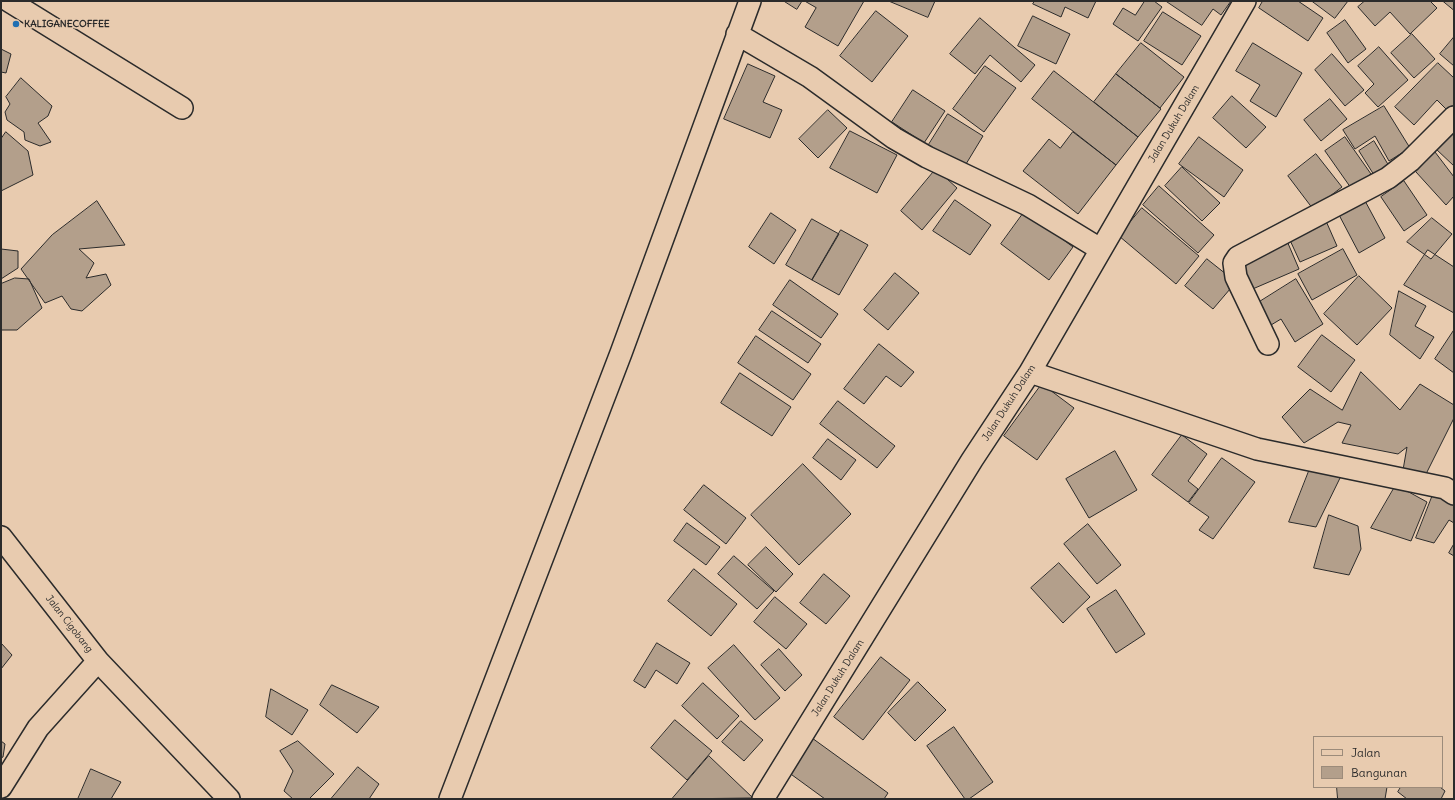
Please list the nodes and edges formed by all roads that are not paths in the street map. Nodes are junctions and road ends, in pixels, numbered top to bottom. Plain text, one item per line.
1 (9, 1) edge
2 (750, 1) edge
3 (1246, 1) edge
4 (737, 34) junction
5 (182, 108) dead end
6 (1454, 117) edge
7 (1100, 249) junction
8 (1268, 344) dead end
9 (1030, 372) junction
10 (1454, 494) edge
11 (1, 537) edge
12 (98, 661) junction
13 (1, 788) edge
14 (229, 799) edge
15 (450, 799) edge
16 (763, 799) edge

1 - 5 street
2 - 4 street
3 - 7 street, Jalan Dukuh Dalam
4 - 7 street
4 - 15 street
6 - 8 street
7 - 9 street, Jalan Dukuh Dalam
9 - 10 street
9 - 16 street, Jalan Dukuh Dalam
11 - 12 street, Jalan Cigobang
12 - 13 street, Jalan Cigobang
12 - 14 street

